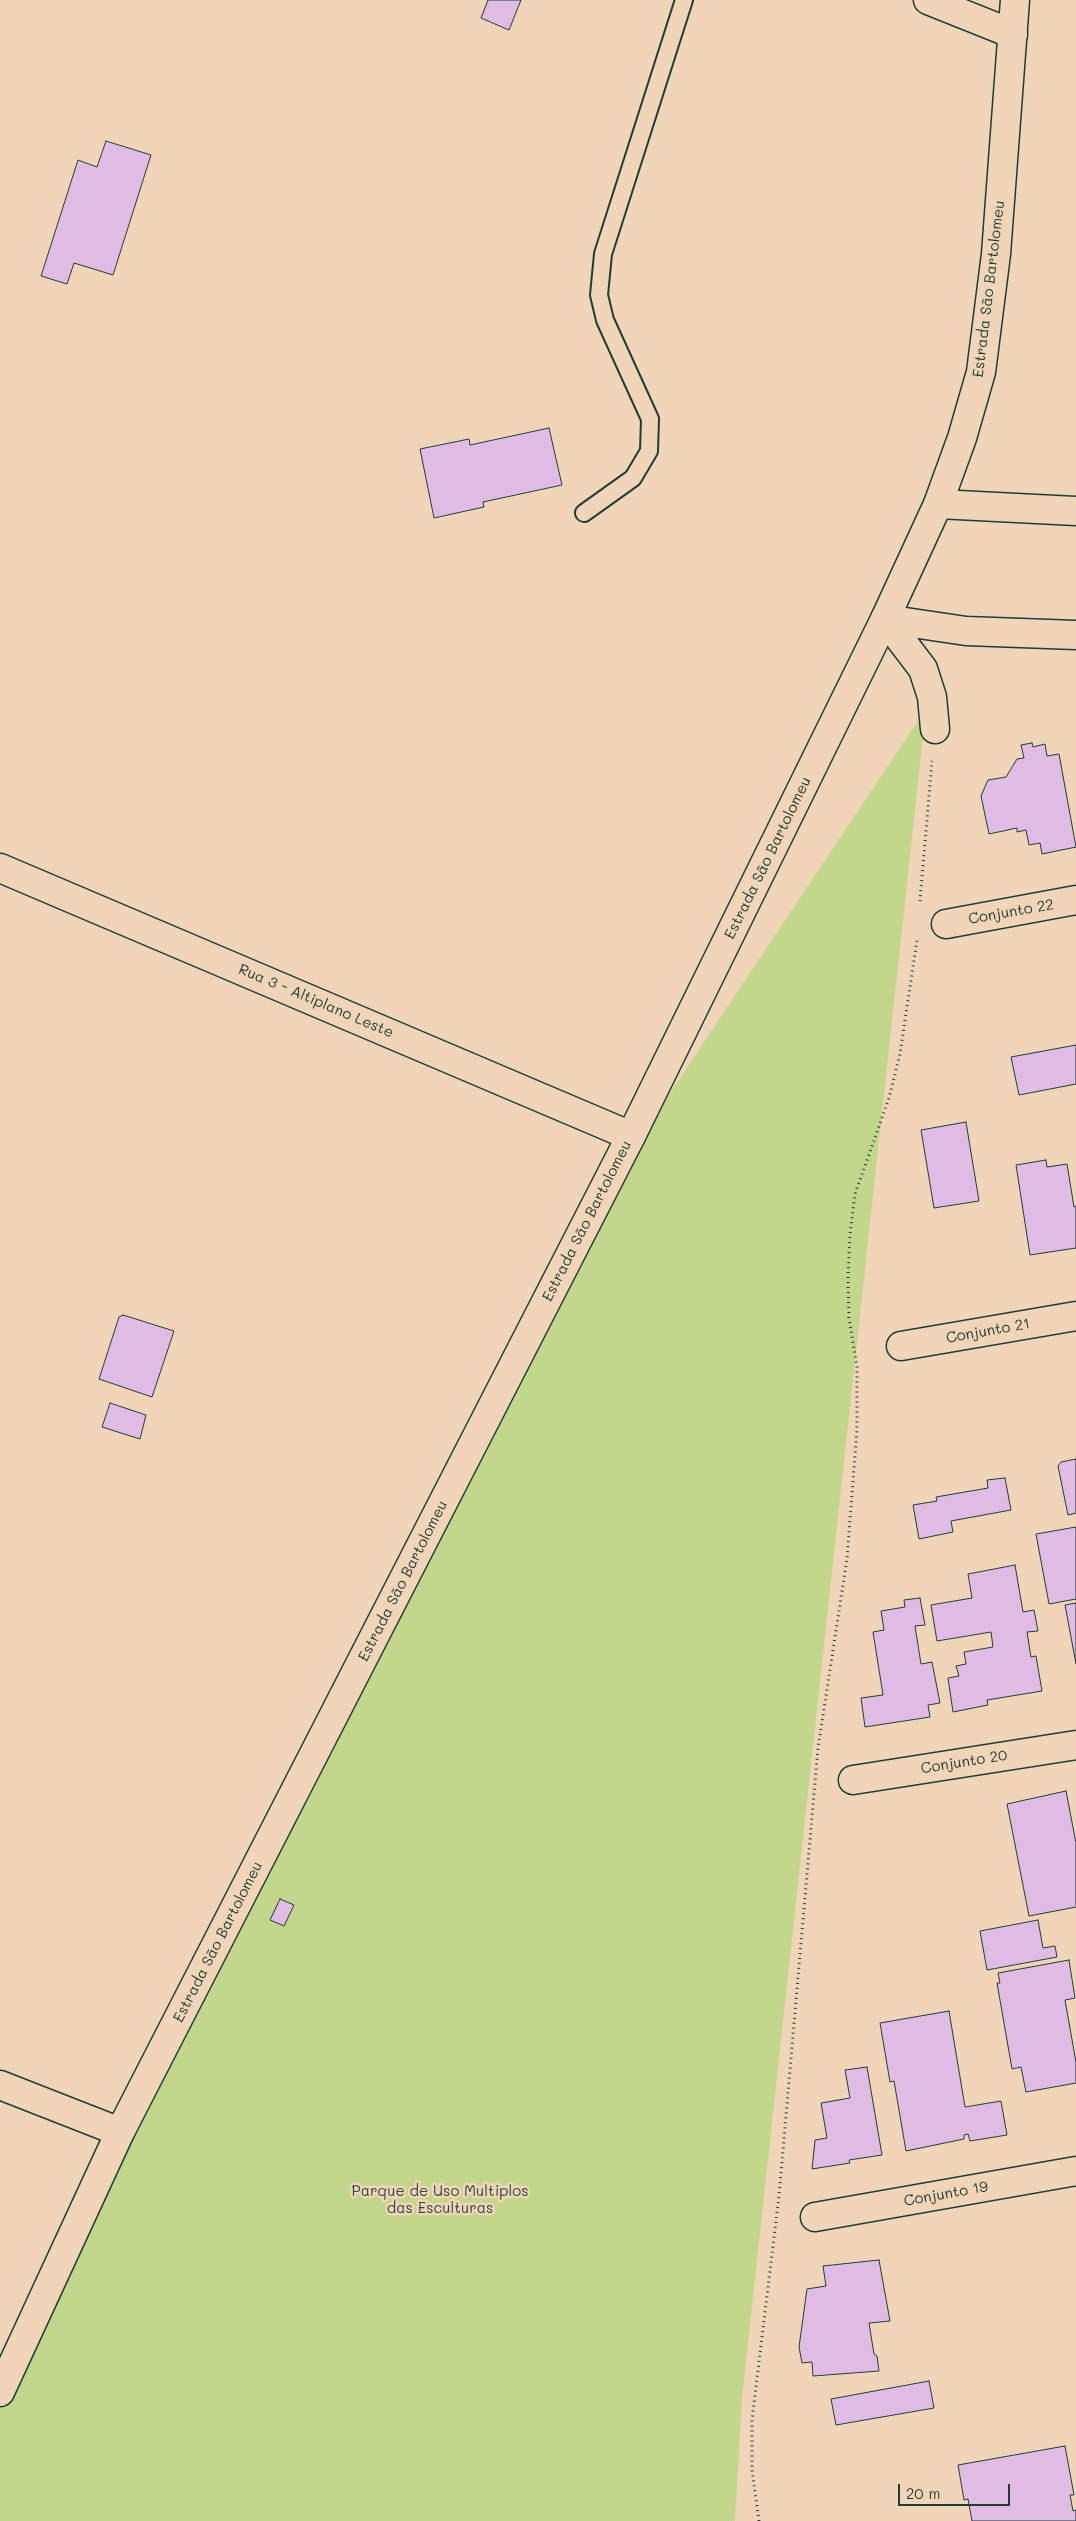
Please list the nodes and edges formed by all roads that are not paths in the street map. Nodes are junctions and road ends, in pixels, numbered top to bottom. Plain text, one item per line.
1 (684, 0) edge
2 (928, 0) edge
3 (1015, 0) edge
4 (1012, 34) junction
5 (938, 504) junction
6 (1076, 511) edge
7 (584, 513) dead end
8 (886, 619) junction
9 (1076, 635) edge
10 (935, 729) road end
11 (0, 868) edge
12 (1076, 900) edge
13 (946, 924) dead end
14 (631, 1136) junction
15 (1076, 1316) edge
16 (901, 1346) dead end
17 (1076, 1745) edge
18 (853, 1780) dead end
19 (0, 2085) edge
20 (120, 2132) junction
21 (1076, 2171) edge
22 (815, 2217) dead end
23 (0, 2392) edge

1 - 7 lane
2 - 4 street
3 - 4 street, Estrada São Bartolomeu
4 - 5 street, Estrada São Bartolomeu
5 - 6 street
5 - 8 street, Estrada São Bartolomeu
8 - 9 street
8 - 10 street
8 - 14 street, Estrada São Bartolomeu
11 - 14 street, Rua 3 - Altiplano Leste
12 - 13 street, Conjunto 22
14 - 20 street, Estrada São Bartolomeu
15 - 16 street, Conjunto 21
17 - 18 street, Conjunto 20
19 - 20 street
20 - 23 street, Estrada São Bartolomeu
21 - 22 street, Conjunto 19

